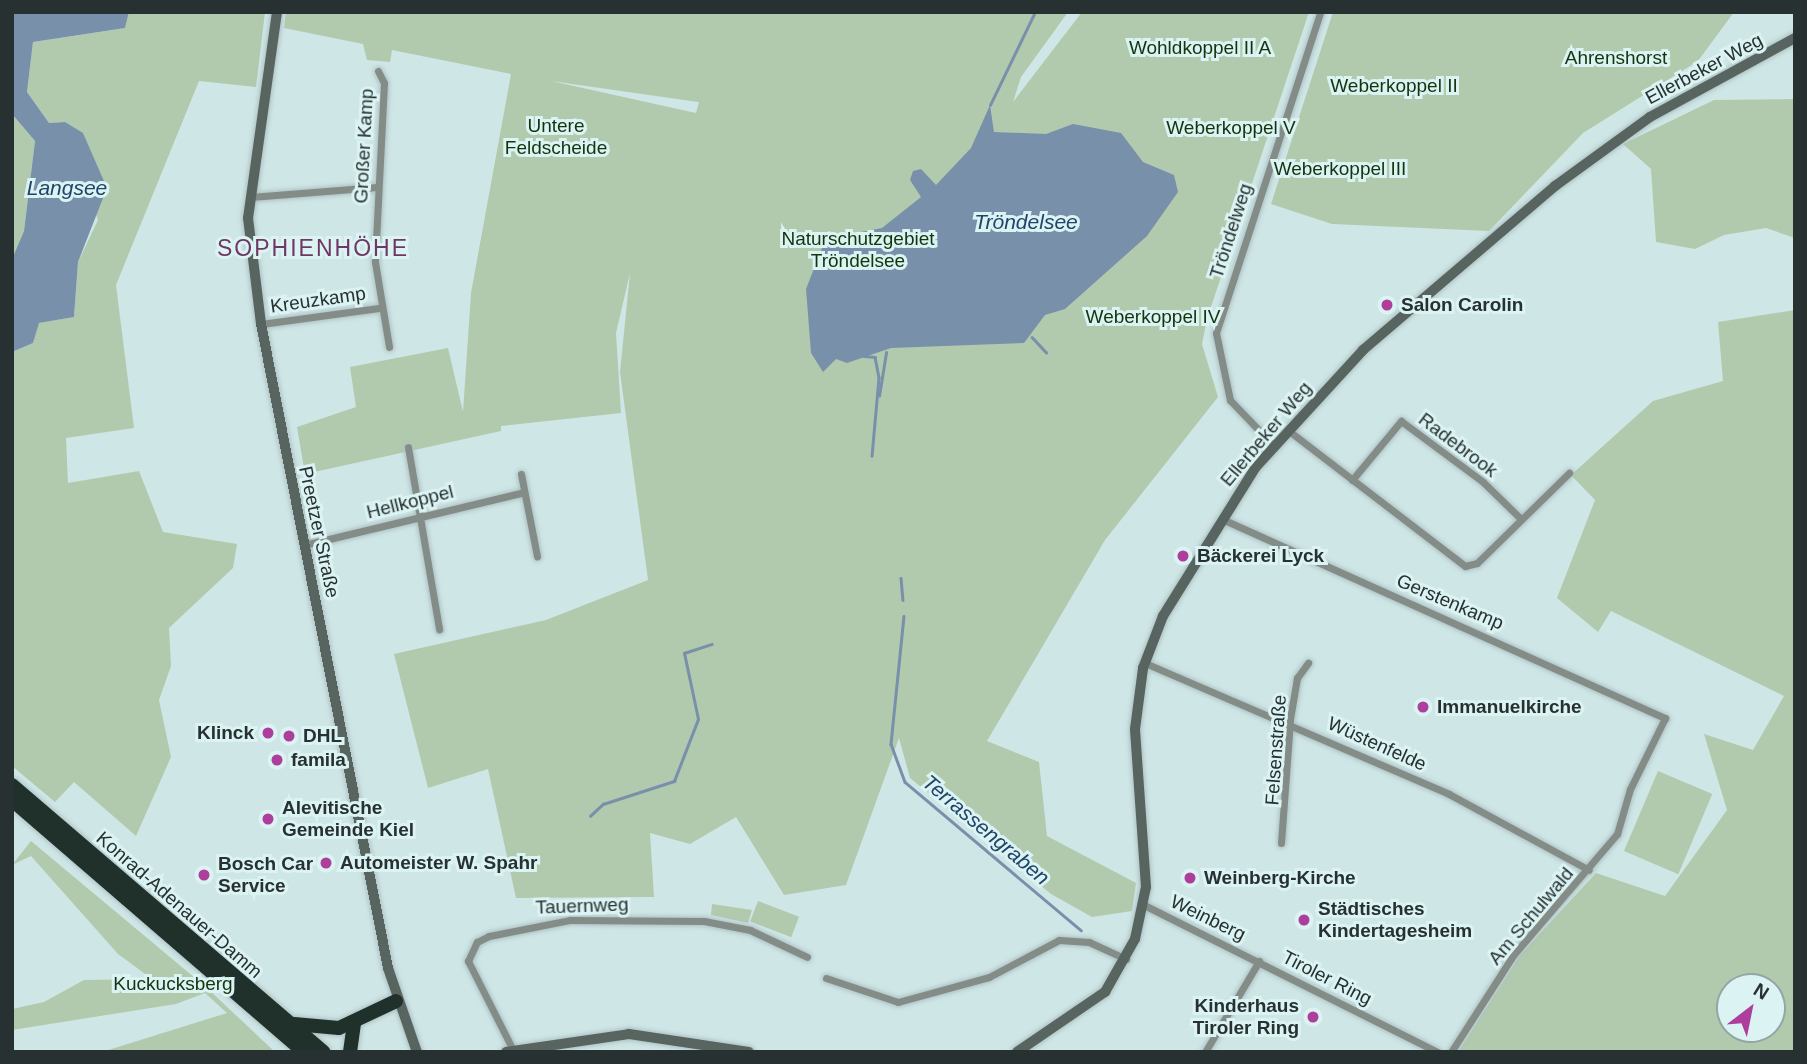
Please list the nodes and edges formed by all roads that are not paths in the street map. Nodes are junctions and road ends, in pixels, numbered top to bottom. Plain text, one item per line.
1 (277, 12) edge
2 (1320, 12) edge
3 (1795, 38) edge
4 (378, 71) dead end
5 (377, 187) junction
6 (251, 197) junction
7 (379, 308) junction
8 (261, 324) junction
9 (389, 347) dead end
10 (1289, 431) junction
11 (408, 447) dead end
12 (1275, 447) junction
13 (1569, 473) dead end
14 (521, 474) dead end
15 (1352, 480) junction
16 (524, 492) junction
17 (416, 517) junction
18 (1221, 519) junction
19 (1521, 519) junction
20 (304, 545) junction
21 (537, 556) dead end
22 (439, 629) dead end
23 (1145, 663) junction
24 (1308, 663) dead end
25 (1665, 718) joint
26 (1291, 726) junction
27 (12, 785) edge
28 (12, 800) edge
29 (1280, 843) dead end
30 (1589, 870) junction
31 (1144, 905) junction
32 (807, 957) dead end
33 (1126, 959) junction
34 (1259, 961) junction
35 (826, 978) dead end
36 (396, 1000) junction
37 (354, 1022) junction
38 (280, 1025) junction
39 (510, 1051) edge
40 (745, 1051) edge
41 (289, 1052) edge
42 (304, 1052) edge
43 (323, 1052) edge
44 (351, 1052) edge
45 (417, 1052) edge
46 (1017, 1052) edge
47 (1205, 1052) edge
48 (1438, 1052) edge
49 (1451, 1052) edge

1 - 6 street, Preetzer Straße
2 - 12 street, Tröndelweg
3 - 10 street, Ellerbeker Weg
4 - 5 street, Großer Kamp
5 - 6 street
5 - 7 street, Großer Kamp
6 - 8 street, Preetzer Straße
7 - 8 street, Kreuzkamp
7 - 9 street, Großer Kamp
8 - 20 street, Preetzer Straße
10 - 12 street, Ellerbeker Weg
10 - 15 street
11 - 17 street
12 - 18 street, Ellerbeker Weg
13 - 19 street
14 - 16 street
15 - 19 street
15 - 19 street, Radebrook
16 - 17 street, Hellkoppel
16 - 21 street
17 - 20 street, Hellkoppel
17 - 22 street
18 - 23 street, Ellerbeker Weg
18 - 25 street, Gerstenkamp
20 - 36 street, Preetzer Straße
23 - 26 street, Wüstenfelde
23 - 31 street, Ellerbeker Weg
24 - 26 street, Felsenstraße
25 - 30 street, Am Schulwald
26 - 29 street, Felsenstraße
26 - 30 street, Wüstenfelde
27 - 38 highway, Konrad-Adenauer-Damm
28 - 38 highway, Konrad-Adenauer-Damm
30 - 49 street, Am Schulwald
31 - 33 street, Ellerbeker Weg
31 - 34 street, Weinberg
32 - 39 street, Tauernweg
33 - 35 street
33 - 46 street, Ellerbeker Weg
34 - 47 street, Tiroler Ring
34 - 48 street, Tiroler Ring
36 - 37 highway
36 - 45 street, Preetzer Straße
37 - 38 highway
37 - 44 highway
38 - 41 highway
38 - 42 highway, Konrad-Adenauer-Damm
38 - 43 highway, Konrad-Adenauer-Damm
39 - 40 street

